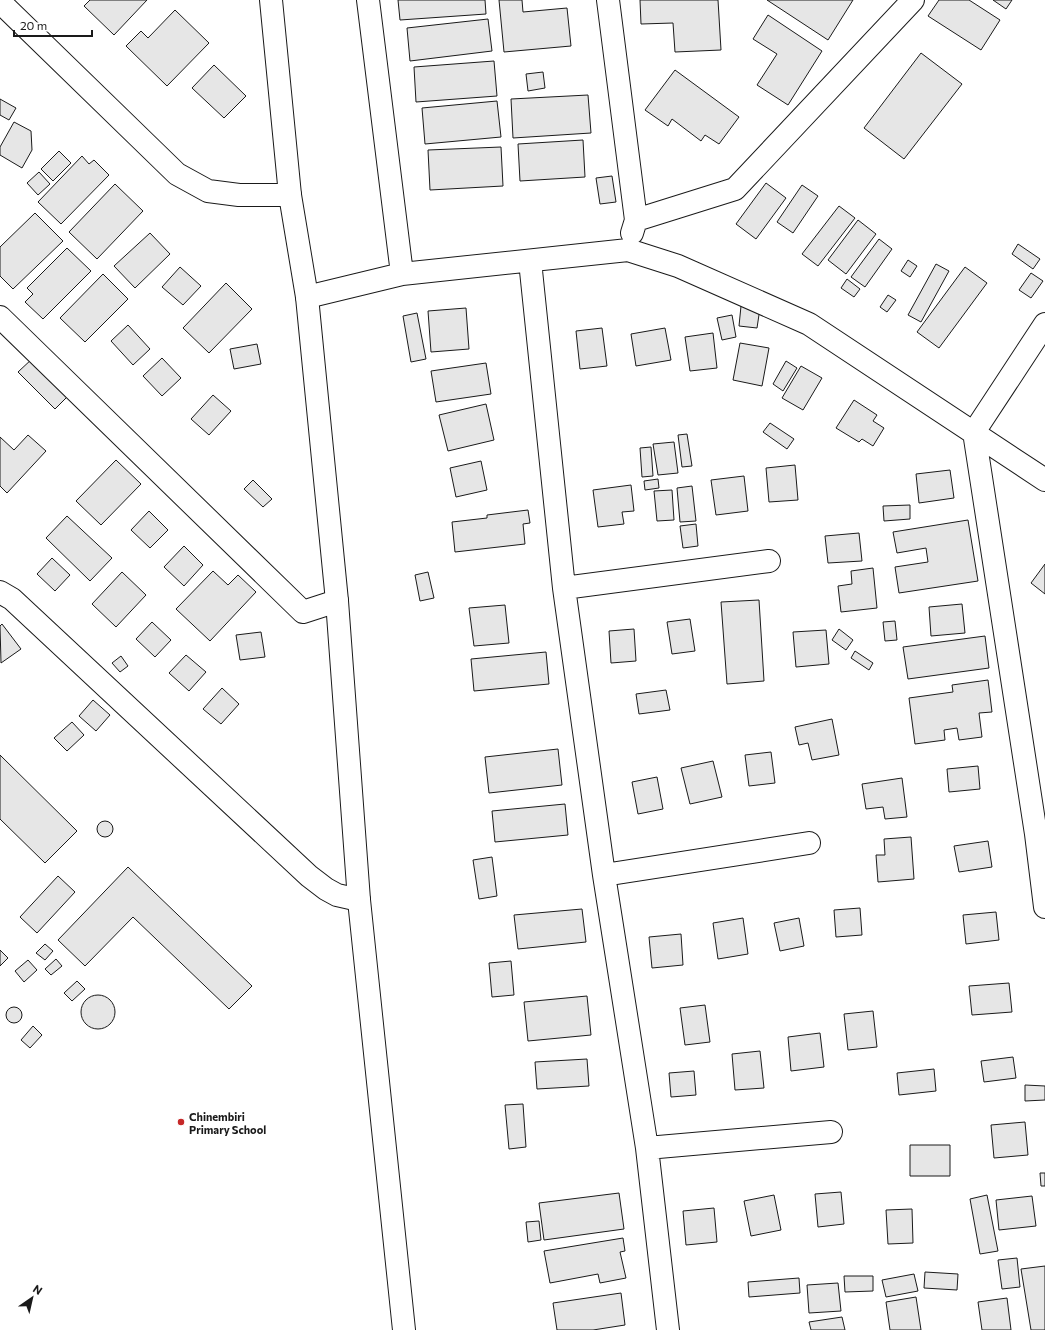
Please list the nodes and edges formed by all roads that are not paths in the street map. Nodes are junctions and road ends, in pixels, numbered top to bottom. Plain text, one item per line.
1 (271, 0) edge
2 (368, 0) edge
3 (608, 0) edge
4 (913, 0) edge
5 (0, 2) edge
6 (290, 194) junction
7 (636, 220) junction
8 (628, 250) junction
9 (530, 261) junction
10 (402, 274) junction
11 (307, 297) junction
12 (0, 317) edge
13 (1045, 324) edge
14 (974, 432) junction
15 (1045, 480) edge
16 (769, 561) dead end
17 (564, 588) junction
18 (0, 592) edge
19 (337, 601) junction
20 (1040, 835) edge
21 (809, 843) dead end
22 (604, 875) junction
23 (359, 900) junction
24 (1045, 907) edge
25 (831, 1132) dead end
26 (647, 1148) junction
27 (404, 1330) edge
28 (668, 1330) edge

1 - 6 street
2 - 10 street
3 - 7 street
4 - 7 street
5 - 6 street
6 - 11 street
7 - 8 street
8 - 9 street
8 - 14 street
9 - 10 street
9 - 17 street
10 - 11 street
11 - 19 street
12 - 19 street
13 - 14 street
14 - 15 street
14 - 20 street
16 - 17 street
17 - 22 street
18 - 23 street
19 - 23 street
20 - 24 street
21 - 22 street
22 - 26 street
23 - 27 street
25 - 26 street
26 - 28 street

